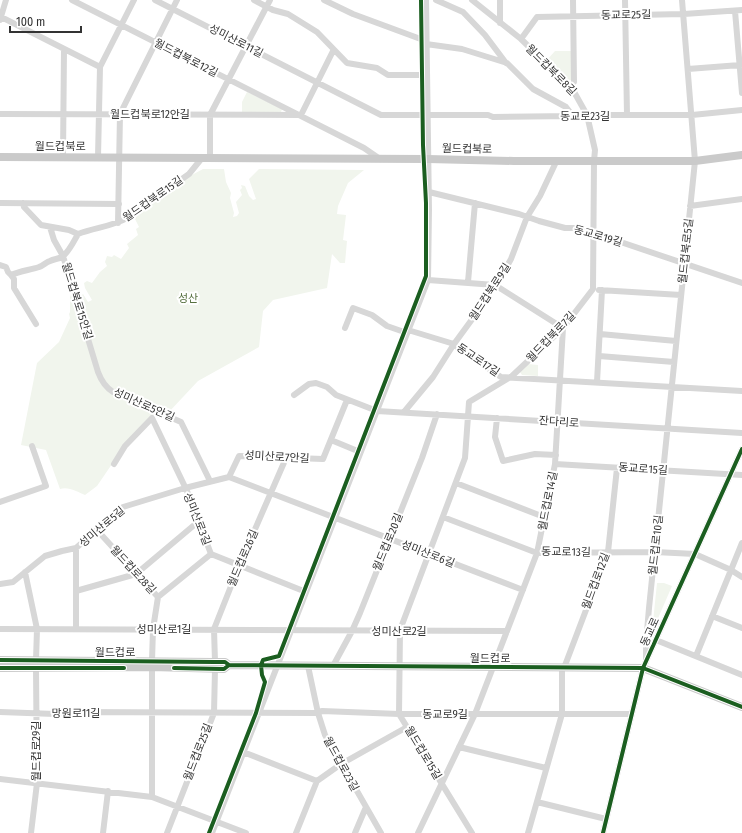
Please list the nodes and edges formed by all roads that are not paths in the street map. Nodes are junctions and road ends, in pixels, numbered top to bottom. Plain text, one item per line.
1 (6, 0) edge
2 (134, 0) edge
3 (155, 0) edge
4 (177, 0) edge
5 (254, 0) edge
6 (270, 0) edge
7 (324, 0) edge
8 (426, 0) edge
9 (436, 0) edge
10 (472, 0) edge
11 (500, 0) edge
12 (573, 0) edge
13 (625, 0) edge
14 (682, 0) edge
15 (76, 1) edge
16 (265, 7) junction
17 (172, 9) junction
18 (739, 10) edge
19 (684, 14) junction
20 (626, 15) junction
21 (573, 16) junction
22 (0, 19) edge
23 (500, 23) junction
24 (121, 25) junction
25 (521, 39) junction
26 (156, 42) junction
27 (426, 42) junction
28 (245, 46) junction
29 (64, 48) junction
30 (334, 51) junction
31 (507, 63) junction
32 (740, 65) junction
33 (100, 67) junction
34 (688, 69) junction
35 (427, 75) junction
36 (228, 79) junction
37 (317, 82) junction
38 (570, 87) junction
39 (742, 93) edge
40 (742, 110) edge
41 (0, 114) edge
42 (64, 114) junction
43 (99, 114) junction
44 (120, 114) junction
45 (210, 115) junction
46 (301, 115) junction
47 (428, 115) junction
48 (587, 115) junction
49 (692, 115) junction
50 (573, 116) junction
51 (627, 116) junction
52 (742, 155) edge
53 (0, 157) edge
54 (63, 157) junction
55 (98, 157) junction
56 (119, 158) junction
57 (206, 158) junction
58 (380, 159) junction
59 (428, 159) junction
60 (557, 160) junction
61 (594, 161) junction
62 (695, 161) junction
63 (429, 192) junction
64 (742, 199) edge
65 (0, 203) edge
66 (475, 203) junction
67 (23, 204) junction
68 (118, 204) junction
69 (690, 206) junction
70 (527, 217) junction
71 (118, 223) junction
72 (50, 227) junction
73 (594, 233) junction
74 (78, 234) junction
75 (64, 256) junction
76 (684, 264) junction
77 (0, 265) edge
78 (11, 275) junction
79 (428, 280) junction
80 (468, 282) junction
81 (742, 283) edge
82 (495, 285) junction
83 (594, 290) junction
84 (602, 290) junction
85 (681, 295) junction
86 (36, 324) dead end
87 (345, 328) dead end
88 (563, 328) junction
89 (407, 331) junction
90 (600, 334) junction
91 (676, 341) junction
92 (454, 344) junction
93 (599, 356) junction
94 (674, 362) junction
95 (98, 372) joint
96 (512, 376) junction
97 (560, 380) junction
98 (597, 382) junction
99 (671, 387) junction
100 (742, 391) edge
101 (294, 395) dead end
102 (347, 400) junction
103 (377, 411) junction
104 (404, 412) junction
105 (437, 414) junction
106 (468, 416) junction
107 (497, 418) junction
108 (558, 422) junction
109 (667, 428) junction
110 (742, 433) edge
111 (331, 440) junction
112 (32, 446) dead end
113 (742, 448) edge
114 (360, 452) junction
115 (556, 455) junction
116 (286, 458) junction
117 (114, 464) dead end
118 (555, 464) junction
119 (617, 468) junction
120 (664, 470) junction
121 (731, 474) junction
122 (742, 475) edge
123 (229, 477) junction
124 (210, 481) junction
125 (456, 483) junction
126 (184, 488) junction
127 (271, 494) junction
128 (0, 502) edge
129 (443, 516) junction
130 (544, 517) junction
131 (334, 518) junction
132 (199, 521) junction
133 (97, 530) junction
134 (389, 539) junction
135 (741, 546) edge
136 (76, 548) junction
137 (537, 552) junction
138 (608, 552) junction
139 (655, 552) junction
140 (211, 554) junction
141 (429, 554) junction
142 (695, 554) junction
143 (240, 566) junction
144 (731, 570) junction
145 (25, 572) junction
146 (136, 574) junction
147 (742, 577) edge
148 (0, 584) edge
149 (522, 590) junction
150 (76, 591) junction
151 (306, 592) junction
152 (158, 597) junction
153 (712, 616) junction
154 (742, 628) edge
155 (0, 629) edge
156 (37, 629) junction
157 (76, 629) junction
158 (153, 629) junction
159 (214, 629) junction
160 (292, 630) junction
161 (400, 630) junction
162 (352, 631) junction
163 (507, 631) junction
164 (648, 631) junction
165 (660, 631) junction
166 (656, 640) junction
167 (696, 656) junction
168 (0, 664) edge
169 (36, 664) junction
170 (152, 664) junction
171 (215, 665) junction
172 (645, 665) junction
173 (277, 666) junction
174 (308, 666) junction
175 (333, 666) junction
176 (399, 667) junction
177 (493, 668) junction
178 (563, 668) junction
179 (742, 675) edge
180 (742, 708) edge
181 (0, 712) edge
182 (36, 712) junction
183 (152, 712) junction
184 (214, 713) junction
185 (259, 713) junction
186 (318, 713) junction
187 (399, 714) junction
188 (475, 714) junction
189 (562, 714) junction
190 (632, 714) junction
191 (407, 727) junction
192 (459, 747) junction
193 (244, 752) junction
194 (341, 764) junction
195 (546, 768) junction
196 (0, 779) edge
197 (317, 781) junction
198 (36, 783) junction
199 (442, 784) junction
200 (108, 792) junction
201 (152, 797) junction
202 (537, 802) junction
203 (177, 806) junction
204 (366, 807) junction
205 (606, 819) junction
206 (216, 822) junction
207 (31, 833) edge
208 (103, 833) edge
209 (167, 833) edge
210 (212, 833) edge
211 (246, 833) edge
212 (296, 833) edge
213 (355, 833) edge
214 (381, 833) edge
215 (418, 833) edge
216 (472, 833) edge
217 (528, 833) edge
218 (603, 833) edge

1 - 22 street
2 - 24 street
3 - 17 street, 성미산로11길
4 - 17 street
5 - 16 street
6 - 16 street
7 - 27 street
8 - 27 street
9 - 31 street
10 - 23 street, 월드컵북로8길
11 - 23 street
12 - 21 street
13 - 20 street
14 - 19 street, 월드컵북로5길
15 - 24 street, 월드컵북로12길
16 - 28 street
16 - 30 street
17 - 26 street
17 - 28 street, 성미산로11길
18 - 19 street, 동교로25길
18 - 32 street
19 - 20 street, 동교로25길
19 - 34 street, 월드컵북로5길
20 - 21 street, 동교로25길
20 - 51 street
21 - 25 street, 동교로25길
21 - 38 street
22 - 29 street
23 - 25 street, 월드컵북로8길
24 - 26 street, 월드컵북로12길
24 - 33 street
25 - 38 street, 월드컵북로8길
26 - 36 street, 월드컵북로12길
26 - 44 street
27 - 31 street
27 - 35 street
28 - 36 street
28 - 37 street, 성미산로11길
29 - 33 street
29 - 42 street
30 - 35 street
30 - 37 street
31 - 50 street
32 - 34 street
32 - 39 street
33 - 43 street
34 - 49 street, 월드컵북로5길
35 - 47 street
36 - 45 street
36 - 46 street, 월드컵북로12길
37 - 46 street
37 - 47 street, 성미산로11길
38 - 48 street, 월드컵북로8길
40 - 49 street, 동교로23길
41 - 42 street, 월드컵북로12안길
42 - 43 street, 월드컵북로12안길
42 - 54 street
43 - 44 street, 월드컵북로12안길
43 - 55 street
44 - 45 street, 월드컵북로12안길
44 - 56 street
45 - 46 street, 월드컵북로12안길
45 - 57 street
46 - 58 street, 월드컵북로12길
47 - 50 street, 동교로23길
47 - 59 street
48 - 50 street, 동교로23길
48 - 51 street, 동교로23길
48 - 61 street, 월드컵북로8길
49 - 51 street, 동교로23길
49 - 62 street, 월드컵북로5길
52 - 62 main road, 월드컵북로
53 - 54 main road, 월드컵북로
54 - 55 main road, 월드컵북로
55 - 56 main road, 월드컵북로
56 - 57 main road, 월드컵북로
56 - 68 street
57 - 58 main road, 월드컵북로
57 - 71 street, 월드컵북로15길
58 - 59 main road, 월드컵북로
59 - 60 main road, 월드컵북로
59 - 63 street
60 - 61 main road, 월드컵북로
60 - 70 street, 월드컵북로9길
61 - 62 main road, 월드컵북로
61 - 73 street
62 - 69 street, 월드컵북로5길
63 - 66 street, 동교로19길
63 - 79 street
64 - 69 street
65 - 67 street
66 - 70 street, 동교로19길
66 - 80 street
67 - 68 street
67 - 72 street
68 - 71 street
69 - 76 street, 월드컵북로5길
70 - 73 street, 동교로19길
70 - 82 street, 월드컵북로9길
71 - 74 street, 월드컵북로15길
72 - 74 street
72 - 75 street
73 - 76 street, 동교로19길
73 - 83 street
74 - 75 street, 월드컵북로15안길
75 - 78 street
75 - 95 street, 월드컵북로15안길
76 - 81 street, 동교로19길
76 - 85 street, 월드컵북로5길
77 - 78 street
78 - 86 street
79 - 80 street
79 - 89 street
80 - 82 street
82 - 88 street
82 - 92 street, 월드컵북로9길
83 - 84 street
83 - 88 street, 월드컵북로7길
84 - 85 street
84 - 90 street
85 - 91 street, 월드컵북로5길
87 - 89 street, 동교로17길
88 - 96 street, 월드컵북로7길
88 - 97 street, 월드컵로14길
89 - 92 street, 동교로17길
89 - 103 street
90 - 91 street
90 - 93 street
91 - 94 street, 월드컵북로5길
92 - 96 street, 동교로17길
92 - 104 street, 월드컵북로9길
93 - 94 street
93 - 98 street
94 - 99 street, 월드컵북로5길
95 - 124 street, 성미산로5안길
96 - 97 street, 동교로17길
96 - 106 street, 월드컵북로7길
97 - 98 street, 동교로17길
97 - 108 street, 월드컵로14길
98 - 99 street, 동교로17길
99 - 100 street, 동교로17길
99 - 109 street, 월드컵북로5길
101 - 102 street, 잔다리로
102 - 103 street, 잔다리로
102 - 111 street, 성미산로7안길
103 - 104 street, 잔다리로
103 - 114 street
104 - 105 street, 잔다리로
105 - 106 street, 잔다리로
105 - 134 street, 월드컵로20길
106 - 107 street, 잔다리로
106 - 125 street, 월드컵로15길
107 - 108 street, 잔다리로
107 - 115 street
108 - 109 street, 잔다리로
108 - 115 street, 월드컵로14길
109 - 110 street, 잔다리로
109 - 120 street, 월드컵로10길
111 - 114 street
111 - 116 street, 성미산로7안길
112 - 128 street
113 - 121 street, 동교로
114 - 131 street
115 - 118 street, 월드컵로14길
116 - 123 street, 성미산로7안길
116 - 127 street, 월드컵로26길
117 - 126 street, 성미산로3길
118 - 119 street, 동교로15길
118 - 130 street, 월드컵로14길
119 - 120 street, 동교로15길
119 - 138 street, 월드컵로12길
120 - 121 street, 동교로15길
120 - 139 street, 월드컵로10길
121 - 122 street, 동교로15길
121 - 142 street, 동교로
123 - 124 street, 성미산로5길
123 - 127 street
124 - 126 street, 성미산로5길
125 - 129 street, 월드컵로15길
125 - 130 street
126 - 132 street, 성미산로3길
126 - 133 street, 성미산로5길
127 - 131 street
127 - 143 street, 월드컵로26길
129 - 137 street, 동교로13길
129 - 141 street, 월드컵로15길
130 - 137 street, 월드컵로14길
131 - 134 street, 성미산로6길
131 - 151 street
132 - 140 street, 성미산로3길
132 - 146 street
133 - 136 street, 성미산로5길
133 - 146 street, 월드컵로28길
134 - 141 street, 성미산로6길
134 - 162 street, 월드컵로20길
135 - 144 street
136 - 145 street
136 - 150 street, 성미산로5길
137 - 138 street, 동교로13길
137 - 149 street, 월드컵로14길
138 - 139 street, 동교로13길
138 - 178 street, 월드컵로12길
139 - 142 street, 동교로13길
139 - 164 street, 월드컵로10길
140 - 143 street, 성미산로3길
140 - 152 street
141 - 149 street, 성미산로6길
141 - 161 street, 월드컵로15길
142 - 144 street
142 - 165 street, 동교로
143 - 151 street, 성미산로3길
143 - 159 street, 월드컵로26길
144 - 147 street
144 - 153 street
145 - 148 street
145 - 156 street
146 - 150 street
146 - 152 street, 월드컵로28길
149 - 163 street, 월드컵로14길
150 - 157 street, 성미산로5길
151 - 160 street
152 - 158 street, 월드컵로28길
153 - 154 street
153 - 167 street
155 - 156 street, 성미산로1길
156 - 157 street, 성미산로1길
156 - 169 street
157 - 158 street, 성미산로1길
158 - 159 street, 성미산로1길
158 - 170 street, 월드컵로28길
159 - 160 street, 성미산로1길
159 - 171 street, 월드컵로26길
160 - 162 street, 성미산로2길
160 - 173 street
161 - 162 street, 성미산로2길
161 - 163 street, 성미산로2길
161 - 176 street, 월드컵로15길
162 - 175 street, 월드컵로20길
163 - 177 street, 월드컵로14길
164 - 165 street
164 - 172 street, 월드컵로10길
165 - 166 street, 동교로
166 - 167 street
166 - 172 street, 동교로
167 - 179 street
168 - 169 main road, 월드컵로
169 - 170 main road, 월드컵로
169 - 182 street, 월드컵로29길
170 - 171 main road, 월드컵로
170 - 183 street
171 - 173 main road, 월드컵로
171 - 184 street, 월드컵로25길
172 - 178 main road, 월드컵로
172 - 180 main road, 월드컵로
172 - 190 street, 동교로
173 - 174 main road, 월드컵로
173 - 185 street
174 - 175 main road, 월드컵로
174 - 186 street, 월드컵로23길
175 - 176 main road, 월드컵로
176 - 177 main road, 월드컵로
176 - 187 street, 월드컵로15길
177 - 178 main road, 월드컵로
177 - 188 street, 월드컵로14길
178 - 189 street
181 - 182 street, 망원로11길
182 - 183 street, 망원로11길
182 - 198 street, 월드컵로29길
183 - 184 street, 망원로11길
183 - 201 street
184 - 185 street, 망원로11길
184 - 203 street, 월드컵로25길
185 - 186 street, 동교로9길
185 - 193 street
186 - 187 street, 동교로9길
186 - 194 street, 월드컵로23길
187 - 188 street, 동교로9길
187 - 191 street, 월드컵로15길
188 - 189 street, 동교로9길
188 - 192 street, 월드컵로14길
189 - 190 street, 동교로9길
189 - 195 street
190 - 205 street, 동교로
191 - 194 street
191 - 199 street, 월드컵로15길
192 - 195 street
192 - 199 street, 월드컵로14길
193 - 197 street
193 - 206 street
194 - 197 street
194 - 204 street, 월드컵로23길
195 - 202 street
196 - 198 street
197 - 212 street
198 - 200 street
198 - 207 street, 월드컵로29길
199 - 215 street, 월드컵로14길
199 - 216 street, 월드컵로15길
200 - 201 street
200 - 208 street
201 - 203 street
202 - 205 street
202 - 217 street
203 - 206 street
203 - 209 street, 월드컵로25길
204 - 213 street
204 - 214 street, 월드컵로23길
205 - 218 street, 동교로
206 - 210 street
206 - 211 street

